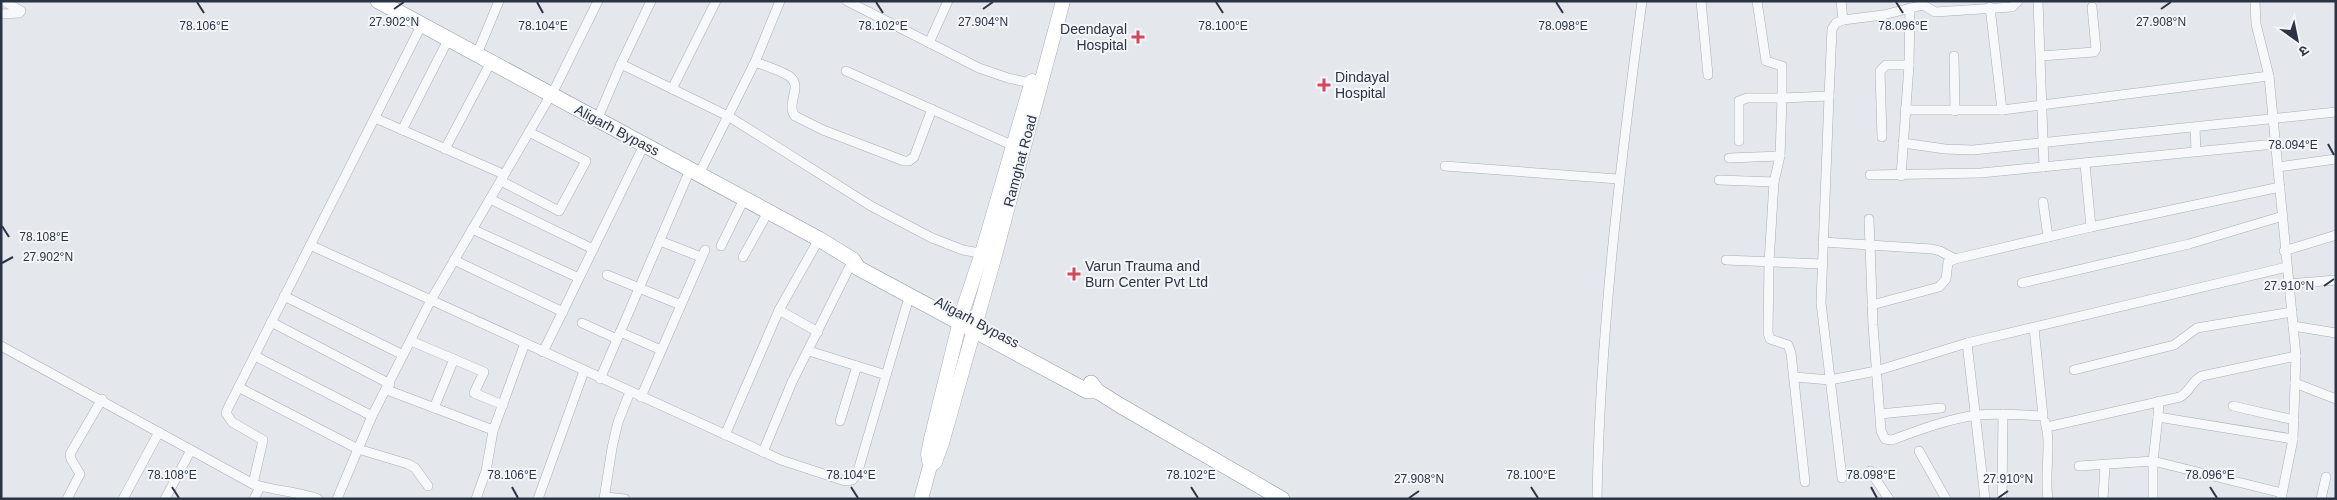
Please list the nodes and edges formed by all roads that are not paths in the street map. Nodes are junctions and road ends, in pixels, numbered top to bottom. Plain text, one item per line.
1 (4, 1) edge
2 (378, 1) edge
3 (499, 1) edge
4 (598, 1) edge
5 (651, 1) edge
6 (716, 1) edge
7 (780, 1) edge
8 (847, 1) edge
9 (948, 1) edge
10 (1054, 1) edge
11 (1063, 1) edge
12 (1642, 1) edge
13 (1702, 1) edge
14 (1757, 1) edge
15 (1842, 1) edge
16 (2018, 1) edge
17 (2038, 1) edge
18 (2255, 1) edge
19 (1990, 7) junction
20 (2092, 7) dead end
21 (1910, 8) junction
22 (1, 14) edge
23 (1844, 20) junction
24 (422, 24) junction
25 (449, 38) junction
26 (929, 44) junction
27 (477, 54) junction
28 (1954, 56) dead end
29 (2041, 56) junction
30 (492, 62) junction
31 (755, 62) junction
32 (622, 64) junction
33 (1909, 65) junction
34 (846, 71) dead end
35 (1708, 75) dead end
36 (2268, 76) junction
37 (1036, 84) junction
38 (556, 87) junction
39 (672, 89) junction
40 (1829, 96) junction
41 (1782, 98) junction
42 (2043, 106) junction
43 (932, 109) junction
44 (1905, 110) junction
45 (2002, 110) junction
46 (1955, 111) junction
47 (2336, 112) edge
48 (599, 116) junction
49 (728, 116) junction
50 (375, 118) junction
51 (2273, 119) junction
52 (2195, 128) junction
53 (402, 130) junction
54 (529, 132) junction
55 (1882, 137) dead end
56 (1739, 141) dead end
57 (1903, 143) junction
58 (2043, 143) junction
59 (2275, 144) junction
60 (644, 145) junction
61 (445, 148) junction
62 (1017, 148) junction
63 (2196, 151) junction
64 (1780, 156) junction
65 (1729, 158) dead end
66 (2336, 159) edge
67 (2085, 164) junction
68 (1445, 166) dead end
69 (700, 167) junction
70 (2044, 167) junction
71 (2278, 167) junction
72 (1870, 175) dead end
73 (1901, 176) junction
74 (502, 177) junction
75 (1618, 180) junction
76 (1719, 180) dead end
77 (1774, 182) junction
78 (2280, 187) junction
79 (490, 199) junction
80 (744, 199) junction
81 (2043, 202) dead end
82 (768, 212) junction
83 (2282, 216) junction
84 (1869, 220) dead end
85 (2091, 227) junction
86 (472, 229) junction
87 (2336, 235) edge
88 (2048, 237) junction
89 (819, 239) junction
90 (660, 241) junction
91 (1823, 242) junction
92 (310, 245) junction
93 (721, 246) dead end
94 (1870, 246) junction
95 (593, 249) junction
96 (2284, 252) junction
97 (989, 254) junction
98 (743, 257) dead end
99 (1954, 259) junction
100 (454, 260) junction
101 (854, 260) junction
102 (1726, 260) dead end
103 (1769, 262) junction
104 (1822, 264) junction
105 (2287, 267) junction
106 (607, 275) dead end
107 (579, 278) junction
108 (2336, 280) edge
109 (2022, 283) dead end
110 (2288, 284) junction
111 (639, 288) junction
112 (910, 294) junction
113 (284, 296) junction
114 (431, 300) junction
115 (681, 305) junction
116 (1872, 305) junction
117 (779, 310) junction
118 (563, 312) junction
119 (2292, 312) junction
120 (961, 318) junction
121 (271, 322) junction
122 (582, 323) dead end
123 (974, 326) junction
124 (2294, 326) junction
125 (2034, 328) junction
126 (818, 332) junction
127 (2336, 333) edge
128 (618, 336) junction
129 (411, 341) junction
130 (525, 343) junction
131 (1967, 344) junction
132 (1, 346) edge
133 (661, 350) junction
134 (809, 351) junction
135 (543, 352) junction
136 (403, 355) junction
137 (255, 356) junction
138 (2296, 356) junction
139 (454, 359) junction
140 (857, 366) junction
141 (2074, 370) dead end
142 (584, 371) junction
143 (1876, 371) junction
144 (886, 375) junction
145 (1795, 378) junction
146 (600, 379) junction
147 (1830, 380) junction
148 (2295, 383) junction
149 (388, 387) junction
150 (240, 388) junction
151 (630, 392) junction
152 (641, 397) junction
153 (2336, 399) edge
154 (102, 400) junction
155 (2159, 401) junction
156 (503, 405) junction
157 (2233, 406) dead end
158 (434, 408) junction
159 (1941, 408) dead end
160 (1880, 414) junction
161 (2003, 414) junction
162 (372, 416) junction
163 (1976, 416) junction
164 (2043, 416) junction
165 (2158, 417) junction
166 (2294, 420) junction
167 (840, 421) dead end
168 (2047, 426) junction
169 (493, 430) junction
170 (159, 432) junction
171 (725, 435) junction
172 (2293, 440) junction
173 (358, 449) junction
174 (191, 450) junction
175 (1919, 451) dead end
176 (762, 452) junction
177 (2153, 461) junction
178 (2105, 465) junction
179 (930, 466) junction
180 (2079, 466) dead end
181 (1870, 470) dead end
182 (2326, 477) dead end
183 (1842, 478) dead end
184 (1805, 482) dead end
185 (257, 485) junction
186 (428, 486) dead end
187 (2282, 496) edge
188 (338, 497) edge
189 (605, 498) edge
190 (66, 499) edge
191 (124, 499) edge
192 (165, 499) edge
193 (254, 499) edge
194 (318, 499) edge
195 (349, 499) edge
196 (476, 499) edge
197 (538, 499) edge
198 (625, 499) edge
199 (921, 499) edge
200 (1282, 499) edge
201 (1597, 499) edge
202 (1888, 499) edge
203 (1946, 499) edge
204 (1985, 499) edge
205 (2002, 499) edge
206 (2048, 499) edge
207 (2104, 499) edge
208 (2153, 499) edge
209 (2322, 499) edge

1 - 22 street
2 - 24 highway, Aligarh Bypass
3 - 27 street
4 - 38 street
5 - 32 street
6 - 39 street
7 - 31 street
8 - 26 street
9 - 26 street
10 - 37 main road, Ramghat Road
11 - 37 main road, Ramghat Road
12 - 75 street
13 - 35 street
14 - 41 street
15 - 23 street
16 - 19 street
17 - 29 street
18 - 36 street
19 - 21 street
19 - 45 street
20 - 29 street
21 - 23 street
21 - 33 street
23 - 40 street
24 - 25 highway, Aligarh Bypass
24 - 50 street
25 - 27 highway, Aligarh Bypass
25 - 53 street
26 - 37 street
27 - 30 highway, Aligarh Bypass
28 - 46 street
29 - 42 street
30 - 38 highway, Aligarh Bypass
30 - 61 street
31 - 43 street
31 - 49 street
32 - 39 street
32 - 48 street
33 - 44 street
33 - 55 street
34 - 43 street
36 - 42 street
36 - 51 street
37 - 62 main road, Ramghat Road
38 - 48 highway, Aligarh Bypass
38 - 54 street
39 - 49 street
40 - 41 street
40 - 91 street
41 - 56 street
41 - 64 street
42 - 45 street
42 - 58 street
43 - 62 street
44 - 46 street
44 - 57 street
45 - 46 street
47 - 51 street
48 - 60 highway, Aligarh Bypass
49 - 69 street
49 - 97 street
50 - 53 street
50 - 92 street
51 - 52 street
51 - 59 street
52 - 58 street
52 - 63 street
53 - 61 street
54 - 74 street
54 - 74 street
57 - 58 street
57 - 73 street
58 - 70 street
59 - 63 street
59 - 71 street
60 - 69 highway, Aligarh Bypass
60 - 95 street
61 - 74 street
62 - 97 main road, Ramghat Road
63 - 67 street
64 - 65 street
64 - 77 street
66 - 71 street
67 - 70 street
67 - 85 street
68 - 75 street
69 - 80 highway, Aligarh Bypass
69 - 90 street
70 - 73 street
71 - 78 street
72 - 73 street
74 - 79 street
75 - 201 street
76 - 77 street
77 - 103 street
78 - 83 street
78 - 85 street
79 - 86 street
79 - 95 street
80 - 82 highway, Aligarh Bypass
80 - 93 street
81 - 88 street
82 - 89 highway, Aligarh Bypass
82 - 98 street
83 - 96 street
83 - 109 street
84 - 94 street
85 - 88 street
86 - 100 street
86 - 107 street
87 - 96 street
88 - 99 street
89 - 101 highway, Aligarh Bypass
89 - 117 street
90 - 111 street
90 - 115 street
91 - 94 street
91 - 104 street
92 - 113 street
92 - 114 street
94 - 99 street
94 - 116 street
95 - 107 street
96 - 105 street
97 - 120 main road, Ramghat Road
97 - 123 main road, Ramghat Road
99 - 116 street
100 - 114 street
100 - 118 street
101 - 112 highway, Aligarh Bypass
101 - 120 highway, Aligarh Bypass
101 - 126 street
102 - 103 street
103 - 104 street
103 - 145 street
104 - 147 street
105 - 110 street
105 - 125 street
106 - 111 street
107 - 118 street
108 - 110 street
110 - 119 street
111 - 115 street
111 - 128 street
112 - 120 highway, Aligarh Bypass
112 - 144 street
113 - 121 street
113 - 136 street
114 - 129 street
114 - 130 street
115 - 133 street
116 - 143 street
117 - 126 street
117 - 171 street
118 - 135 street
119 - 124 street
119 - 141 street
120 - 123 highway, Aligarh Bypass
120 - 179 main road, Ramghat Road
121 - 137 street
121 - 149 street
122 - 128 street
123 - 179 main road, Ramghat Road
123 - 200 highway, Aligarh Bypass
124 - 127 street
124 - 138 street
125 - 131 street
125 - 164 street
126 - 134 street
128 - 133 street
128 - 146 street
129 - 136 street
129 - 139 street
130 - 135 street
130 - 156 street
131 - 143 street
131 - 163 street
132 - 154 street
133 - 152 street
134 - 140 street
134 - 176 street
135 - 142 street
136 - 149 street
137 - 150 street
137 - 162 street
138 - 148 street
138 - 155 street
139 - 156 street
139 - 158 street
140 - 144 street
140 - 167 street
142 - 146 street
142 - 197 street
143 - 147 street
143 - 160 street
144 - 176 street
145 - 147 street
145 - 184 street
146 - 151 street
147 - 183 street
148 - 153 street
148 - 166 street
149 - 158 street
149 - 162 street
150 - 173 street
150 - 185 street
151 - 152 street
151 - 189 street
152 - 171 street
154 - 170 street
154 - 190 street
155 - 165 street
155 - 168 street
156 - 169 street
157 - 166 street
158 - 169 street
159 - 160 street
160 - 163 street
161 - 163 street
161 - 164 street
161 - 205 street
162 - 173 street
163 - 204 street
164 - 168 street
165 - 172 street
165 - 177 street
166 - 172 street
168 - 206 street
169 - 196 street
170 - 174 street
170 - 191 street
171 - 176 street
172 - 187 street
173 - 186 street
173 - 188 street
174 - 185 street
174 - 192 street
175 - 203 street
177 - 178 street
177 - 187 street
177 - 208 street
178 - 180 street
178 - 207 street
179 - 199 main road
181 - 202 street
182 - 209 street
185 - 193 street
185 - 194 street
188 - 195 street
189 - 198 street

